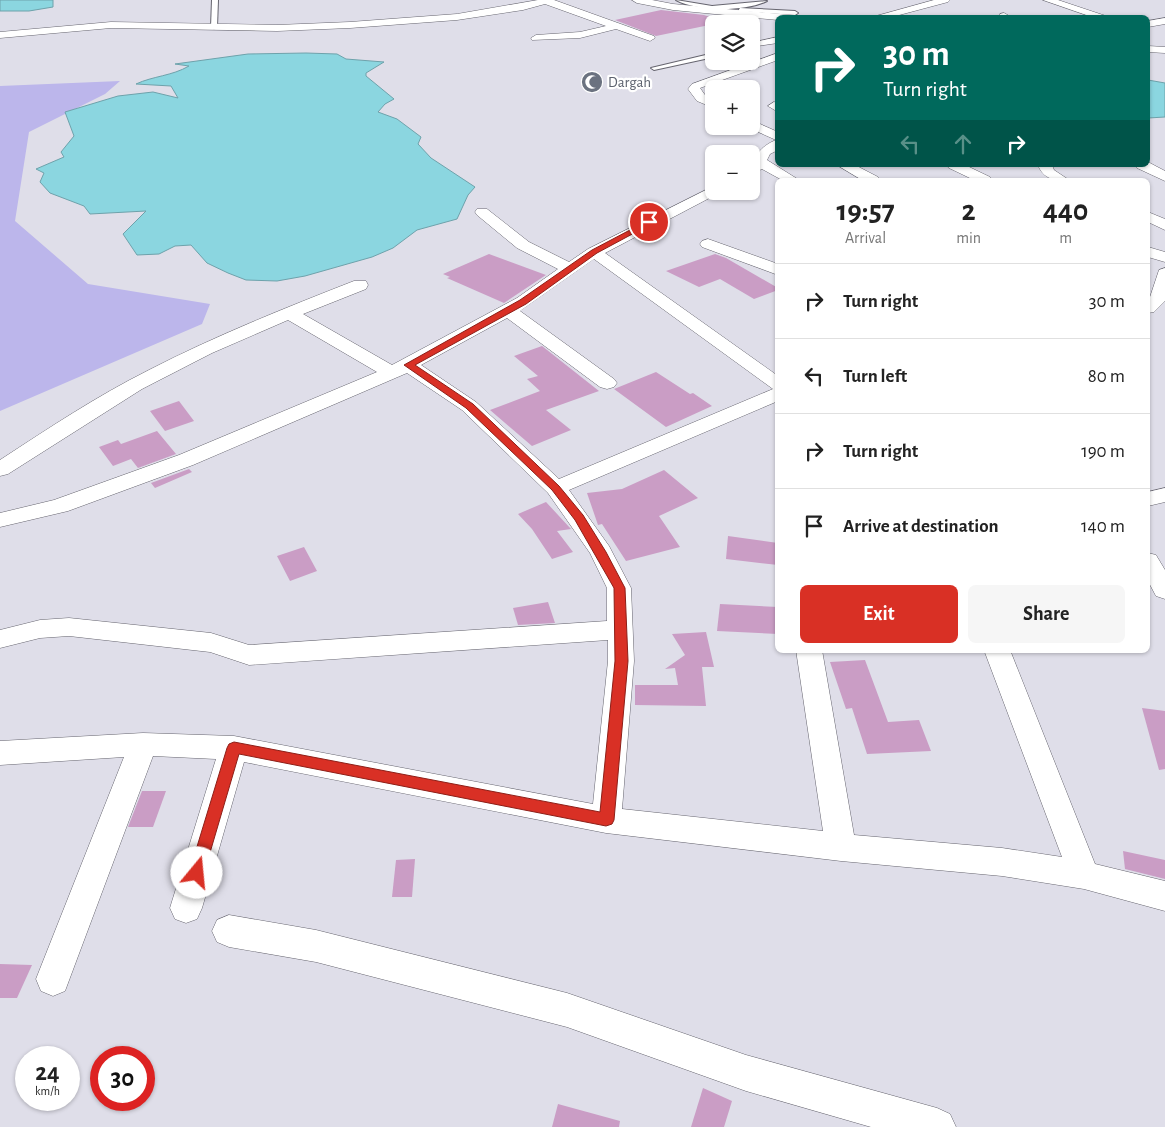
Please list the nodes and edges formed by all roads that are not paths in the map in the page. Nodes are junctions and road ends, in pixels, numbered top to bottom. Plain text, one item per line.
1 (215, 0) edge
2 (637, 0) edge
3 (679, 0) edge
4 (945, 0) edge
5 (1048, 0) edge
6 (543, 1) edge
7 (764, 1) edge
8 (718, 10) junction
9 (793, 15) edge
10 (886, 15) edge
11 (1097, 15) edge
12 (1165, 21) edge
13 (1150, 24) edge
14 (214, 26) junction
15 (618, 26) junction
16 (0, 35) edge
17 (536, 38) dead end
18 (650, 38) dead end
19 (775, 41) edge
20 (760, 44) edge
21 (760, 49) edge
22 (1150, 49) edge
23 (1165, 50) edge
24 (775, 55) edge
25 (705, 57) edge
26 (775, 57) edge
27 (654, 68) dead end
28 (712, 80) edge
29 (705, 83) edge
30 (705, 99) edge
31 (760, 128) edge
32 (775, 136) edge
33 (775, 146) edge
34 (760, 159) edge
35 (848, 167) edge
36 (958, 167) edge
37 (1045, 167) edge
38 (1146, 167) edge
39 (760, 168) edge
40 (1165, 177) edge
41 (787, 178) edge
42 (869, 178) edge
43 (981, 178) edge
44 (1058, 178) edge
45 (705, 195) edge
46 (482, 212) dead end
47 (1150, 218) edge
48 (1165, 225) edge
49 (708, 244) dead end
50 (594, 252) junction
51 (1150, 253) edge
52 (1165, 257) edge
53 (570, 269) junction
54 (775, 269) edge
55 (1165, 273) edge
56 (360, 285) dead end
57 (1150, 306) edge
58 (508, 310) junction
59 (289, 314) junction
60 (400, 369) junction
61 (607, 383) dead end
62 (775, 383) edge
63 (775, 395) edge
64 (0, 469) edge
65 (556, 488) junction
66 (1165, 495) edge
67 (1150, 499) edge
68 (0, 520) edge
69 (1150, 564) edge
70 (1165, 590) edge
71 (619, 630) junction
72 (0, 639) edge
73 (809, 653) edge
74 (998, 653) edge
75 (143, 744) junction
76 (234, 748) junction
77 (0, 753) edge
78 (606, 820) junction
79 (841, 847) junction
80 (1084, 875) junction
81 (1165, 896) edge
82 (186, 908) dead end
83 (229, 931) dead end
84 (53, 979) dead end
85 (937, 1127) edge

1 - 14 lane
2 - 8 street
3 - 8 lane
4 - 10 street
5 - 11 street
6 - 14 street
6 - 15 street
7 - 8 lane
8 - 9 street
12 - 13 street
14 - 16 street
15 - 17 street
15 - 18 street
19 - 20 street
21 - 24 street
22 - 23 street
25 - 27 lane
26 - 28 street
29 - 30 street
31 - 32 street
33 - 34 street
35 - 42 street
36 - 43 street
37 - 44 street
38 - 40 street
39 - 41 street
45 - 50 street
46 - 53 street
47 - 48 street
49 - 54 street
50 - 53 street
50 - 62 street
51 - 52 street
53 - 58 street
55 - 57 street
56 - 59 street
58 - 60 street
58 - 61 street
59 - 60 street
59 - 64 street
60 - 65 street
60 - 68 street
63 - 65 street
65 - 71 street
66 - 67 street
69 - 70 street
71 - 72 street
71 - 78 street
73 - 79 street
74 - 80 street
75 - 76 street
75 - 77 street
75 - 84 street
76 - 78 street
76 - 82 street
78 - 79 street
79 - 80 street
80 - 81 street
83 - 85 street

